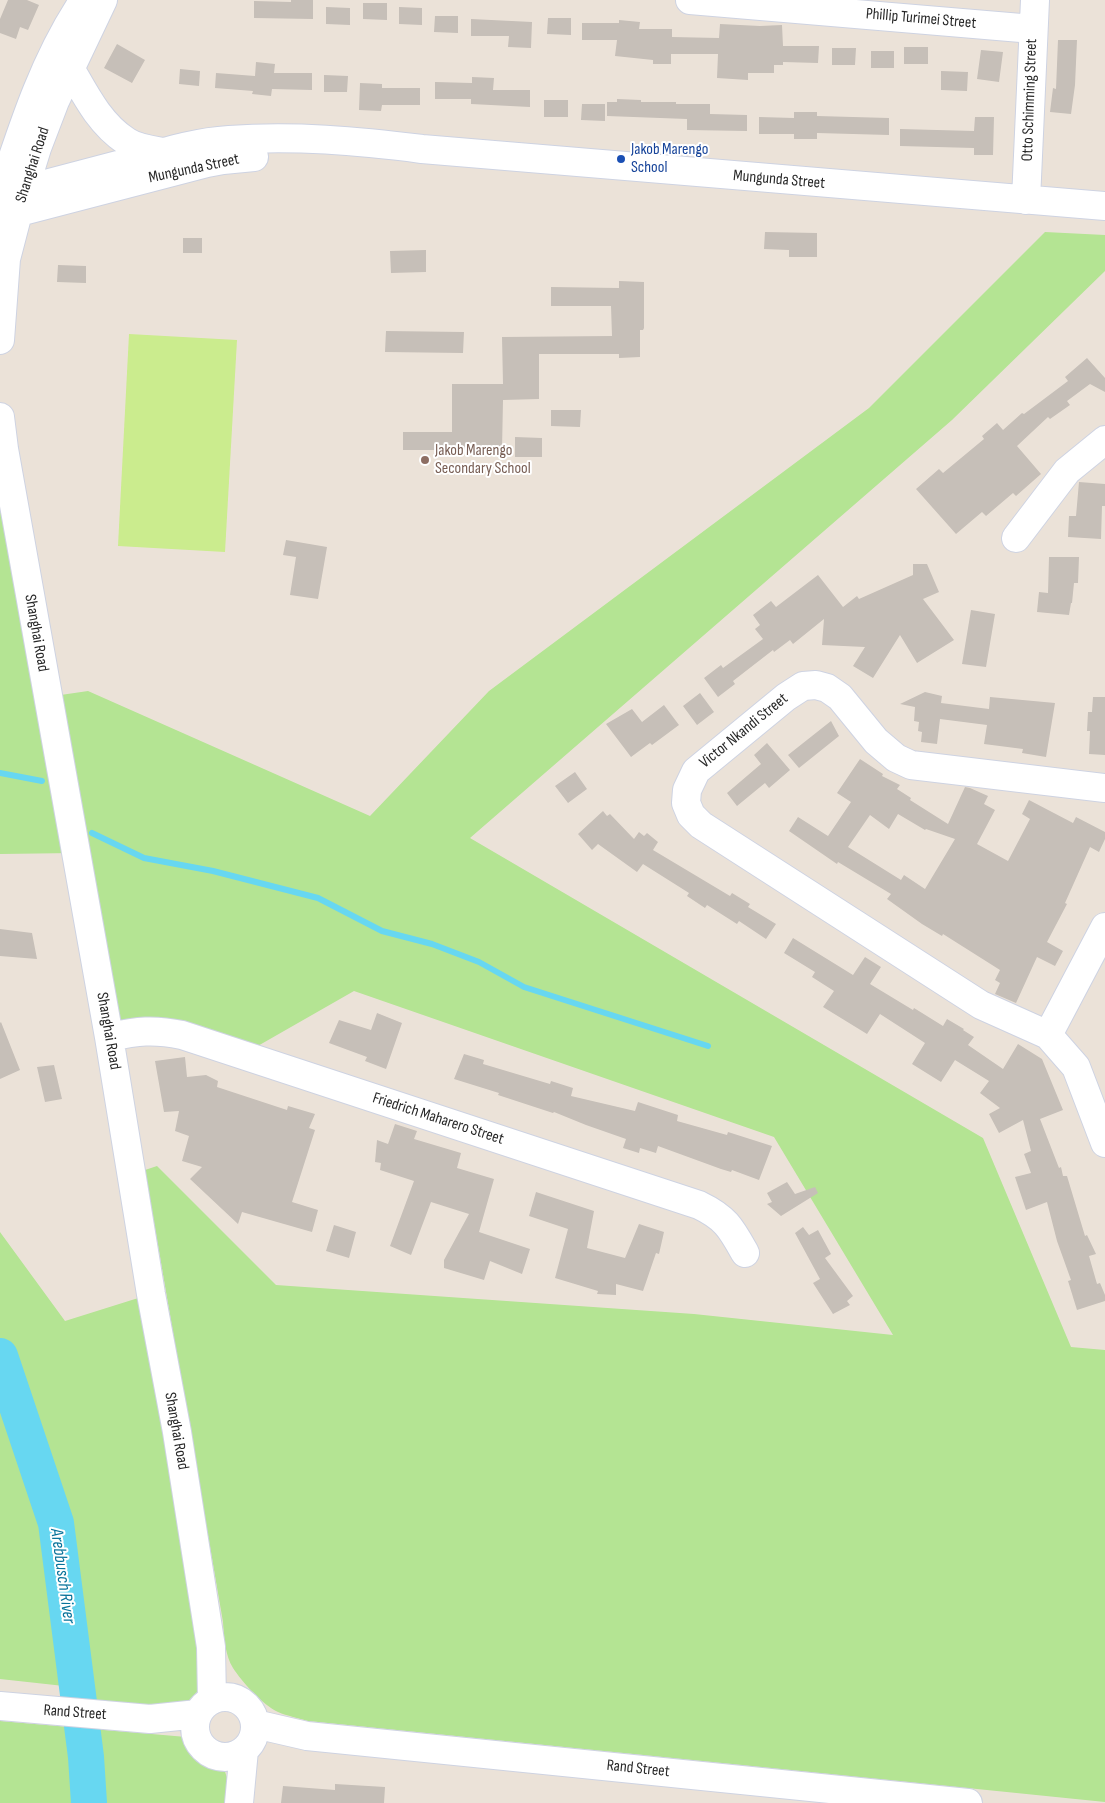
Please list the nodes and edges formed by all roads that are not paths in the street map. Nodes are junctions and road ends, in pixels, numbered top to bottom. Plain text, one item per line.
1 (84, 0) edge
2 (103, 0) edge
3 (690, 0) edge
4 (1035, 0) edge
5 (1033, 29) junction
6 (70, 68) junction
7 (422, 150) junction
8 (162, 152) junction
9 (1026, 200) junction
10 (8, 202) edge
11 (1105, 206) edge
12 (0, 340) edge
13 (0, 417) edge
14 (1105, 440) edge
15 (1016, 538) dead end
16 (1105, 788) edge
17 (1105, 927) edge
18 (1048, 1034) junction
19 (109, 1037) junction
20 (1105, 1143) edge
21 (745, 1253) dead end
22 (0, 1706) edge
23 (211, 1713) junction
24 (242, 1743) junction
25 (237, 1803) edge
26 (968, 1803) edge

1 - 10 street, Shanghai Road
2 - 6 street, Shanghai Road
3 - 5 street, Phillip Turimei Street
4 - 5 street, Otto Schimming Street
5 - 9 street, Otto Schimming Street
6 - 8 street
6 - 10 street, Shanghai Road
7 - 8 street, Mungunda Street
7 - 9 street, Mungunda Street
7 - 10 street, Mungunda Street
8 - 10 street, Mungunda Street
9 - 11 street, Mungunda Street
10 - 12 street, Shanghai Road
13 - 19 street, Shanghai Road
14 - 15 street
16 - 18 street, Victor Nkandi Street
17 - 18 street
18 - 20 street
19 - 21 street, Friedrich Maharero Street
19 - 23 street, Shanghai Road
22 - 23 street, Rand Street
23 - 24 street
23 - 24 street
24 - 25 street
24 - 26 street, Rand Street

